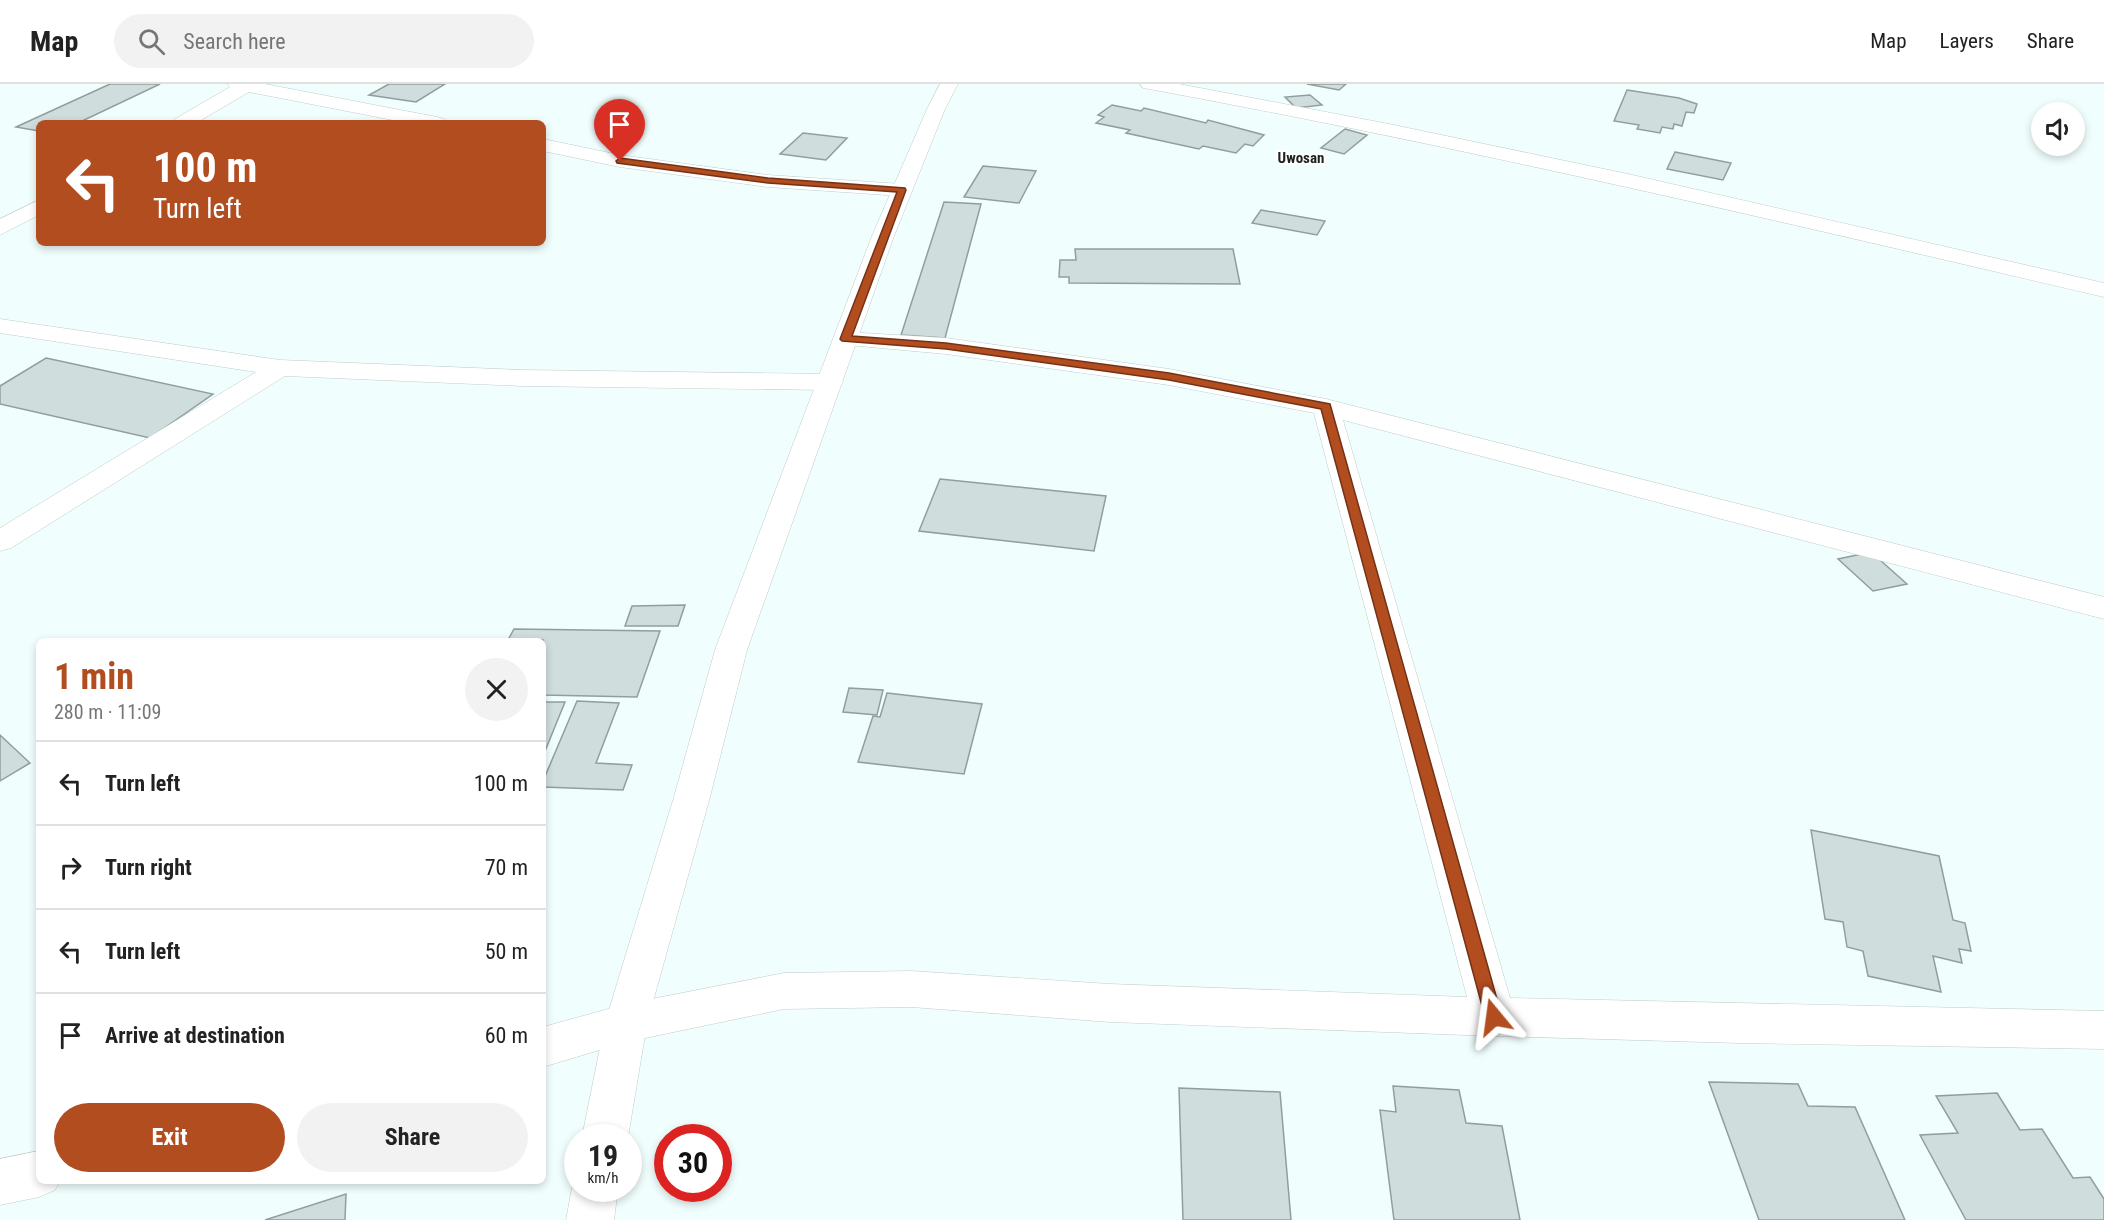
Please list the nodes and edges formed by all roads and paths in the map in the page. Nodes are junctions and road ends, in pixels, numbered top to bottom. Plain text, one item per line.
1 (949, 84) edge
2 (1149, 84) edge
3 (242, 85) edge
4 (187, 120) edge
5 (422, 120) edge
6 (546, 146) edge
7 (902, 190) junction
8 (36, 208) edge
9 (0, 228) edge
10 (2104, 290) edge
11 (0, 326) edge
12 (846, 339) junction
13 (280, 368) junction
14 (830, 382) junction
15 (1326, 407) junction
16 (0, 541) edge
17 (2104, 608) edge
18 (1494, 1017) junction
19 (626, 1023) junction
20 (2104, 1030) edge
21 (546, 1046) edge
22 (607, 1124) edge
23 (36, 1175) edge
24 (0, 1182) edge
25 (593, 1202) edge
26 (590, 1220) edge

1 - 7 street
2 - 10 street
3 - 4 street
3 - 5 street
6 - 7 street
7 - 12 street
8 - 9 street
11 - 13 street
12 - 14 street
12 - 15 street
13 - 14 street
13 - 16 street
14 - 19 street
15 - 17 street
15 - 18 street
18 - 19 street
18 - 20 street
19 - 21 street
19 - 22 street
23 - 24 street
25 - 26 street

